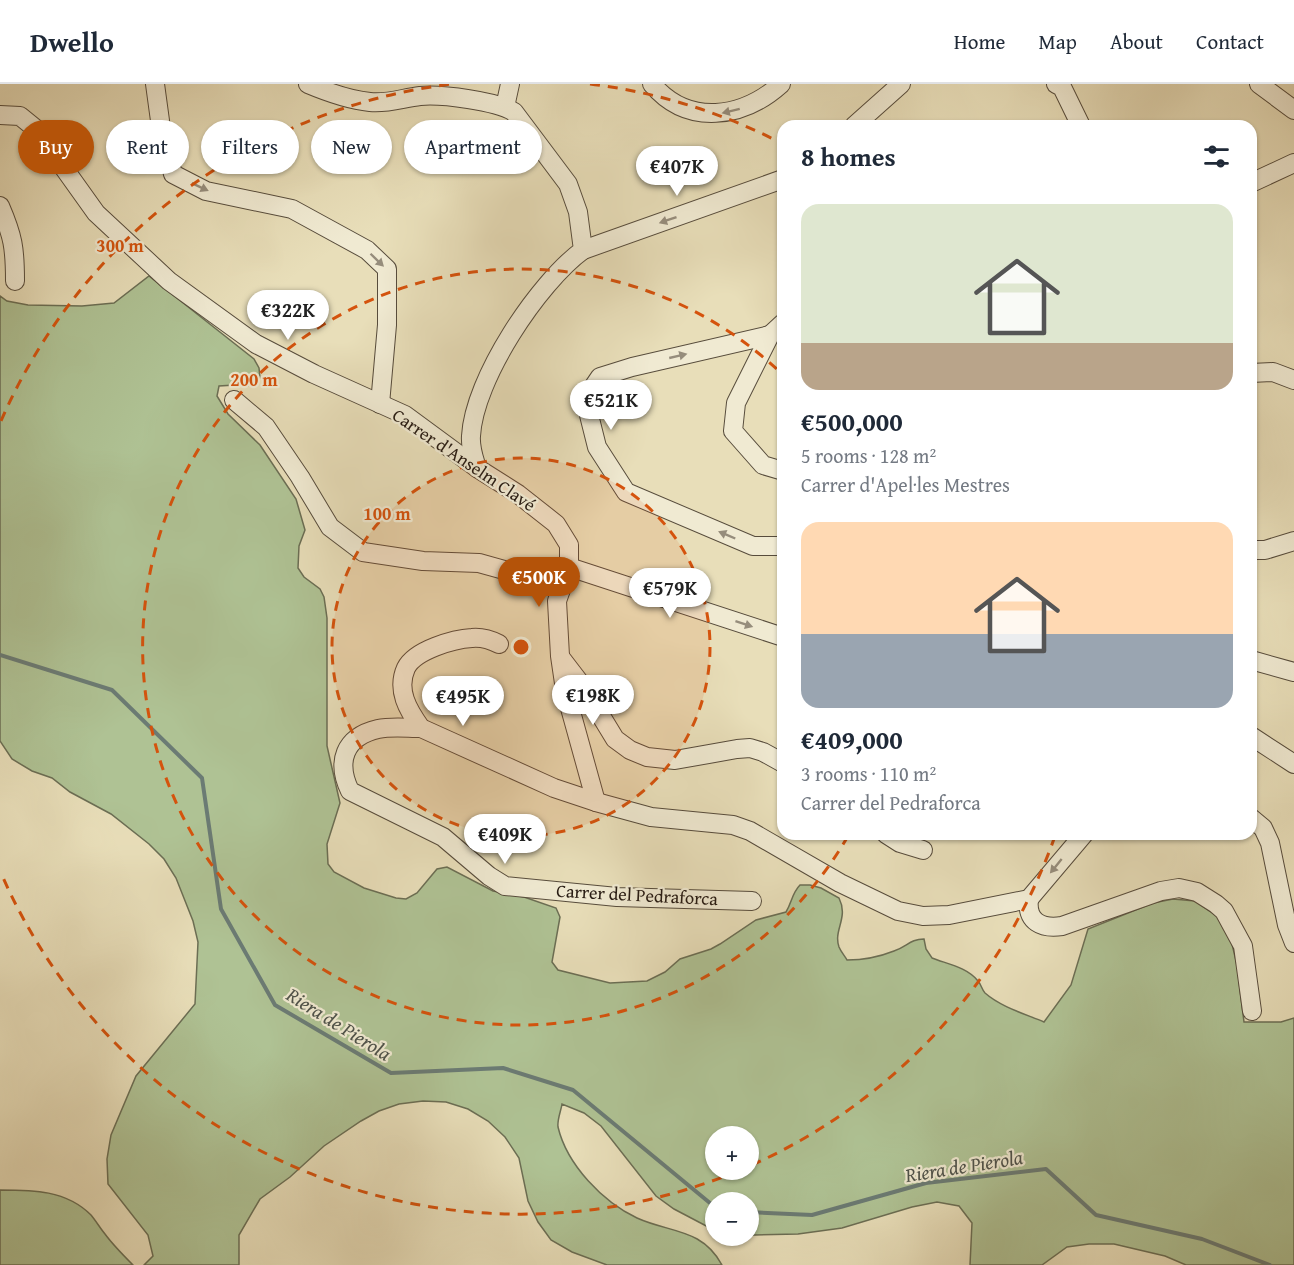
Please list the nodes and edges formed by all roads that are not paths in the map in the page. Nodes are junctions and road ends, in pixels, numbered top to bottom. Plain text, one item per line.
1 (155, 84) edge
2 (308, 84) edge
3 (439, 84) edge
4 (510, 84) edge
5 (652, 84) edge
6 (782, 84) edge
7 (901, 84) edge
8 (1056, 84) edge
9 (1259, 84) edge
10 (421, 96) junction
11 (505, 107) junction
12 (1294, 110) edge
13 (0, 115) edge
14 (861, 120) edge
15 (1078, 120) edge
16 (1294, 163) edge
17 (1257, 180) edge
18 (777, 181) edge
19 (0, 206) edge
20 (584, 250) junction
21 (15, 281) dead end
22 (777, 329) edge
23 (1257, 373) edge
24 (1294, 380) edge
25 (234, 400) dead end
26 (380, 404) junction
27 (477, 468) junction
28 (777, 469) edge
29 (1294, 541) edge
30 (777, 546) edge
31 (1257, 550) edge
32 (569, 567) junction
33 (562, 586) junction
34 (777, 635) edge
35 (499, 644) dead end
36 (560, 657) junction
37 (1257, 662) edge
38 (1294, 672) edge
39 (421, 728) junction
40 (1257, 740) edge
41 (777, 760) edge
42 (1294, 764) edge
43 (596, 802) junction
44 (1257, 823) edge
45 (895, 840) edge
46 (1079, 840) edge
47 (922, 850) dead end
48 (1029, 899) junction
49 (752, 901) dead end
50 (1294, 943) edge
51 (1252, 1011) dead end

1 -> 26 street
2 - 10 street
3 - 10 street
4 - 11 street
6 -> 5 street
7 - 14 street
8 - 15 street
9 - 12 street
10 - 11 street
11 - 20 street
13 - 26 street, Carrer d'Anselm Clavé
16 - 17 street
18 -> 20 street
19 - 21 street
20 - 27 street
22 - 28 street
30 -> 22 street
23 - 24 street
25 - 33 street
26 - 27 street, Carrer d'Anselm Clavé
27 - 32 street, Carrer d'Anselm Clavé
29 - 31 street
32 - 33 street
32 -> 34 street
33 - 36 street
35 - 39 street
36 - 41 street
36 - 43 street
37 - 38 street
39 - 43 street
39 - 49 street, Carrer del Pedraforca
40 - 42 street
43 - 48 street
44 - 50 street
45 - 47 street
46 -> 48 street
48 - 51 street

